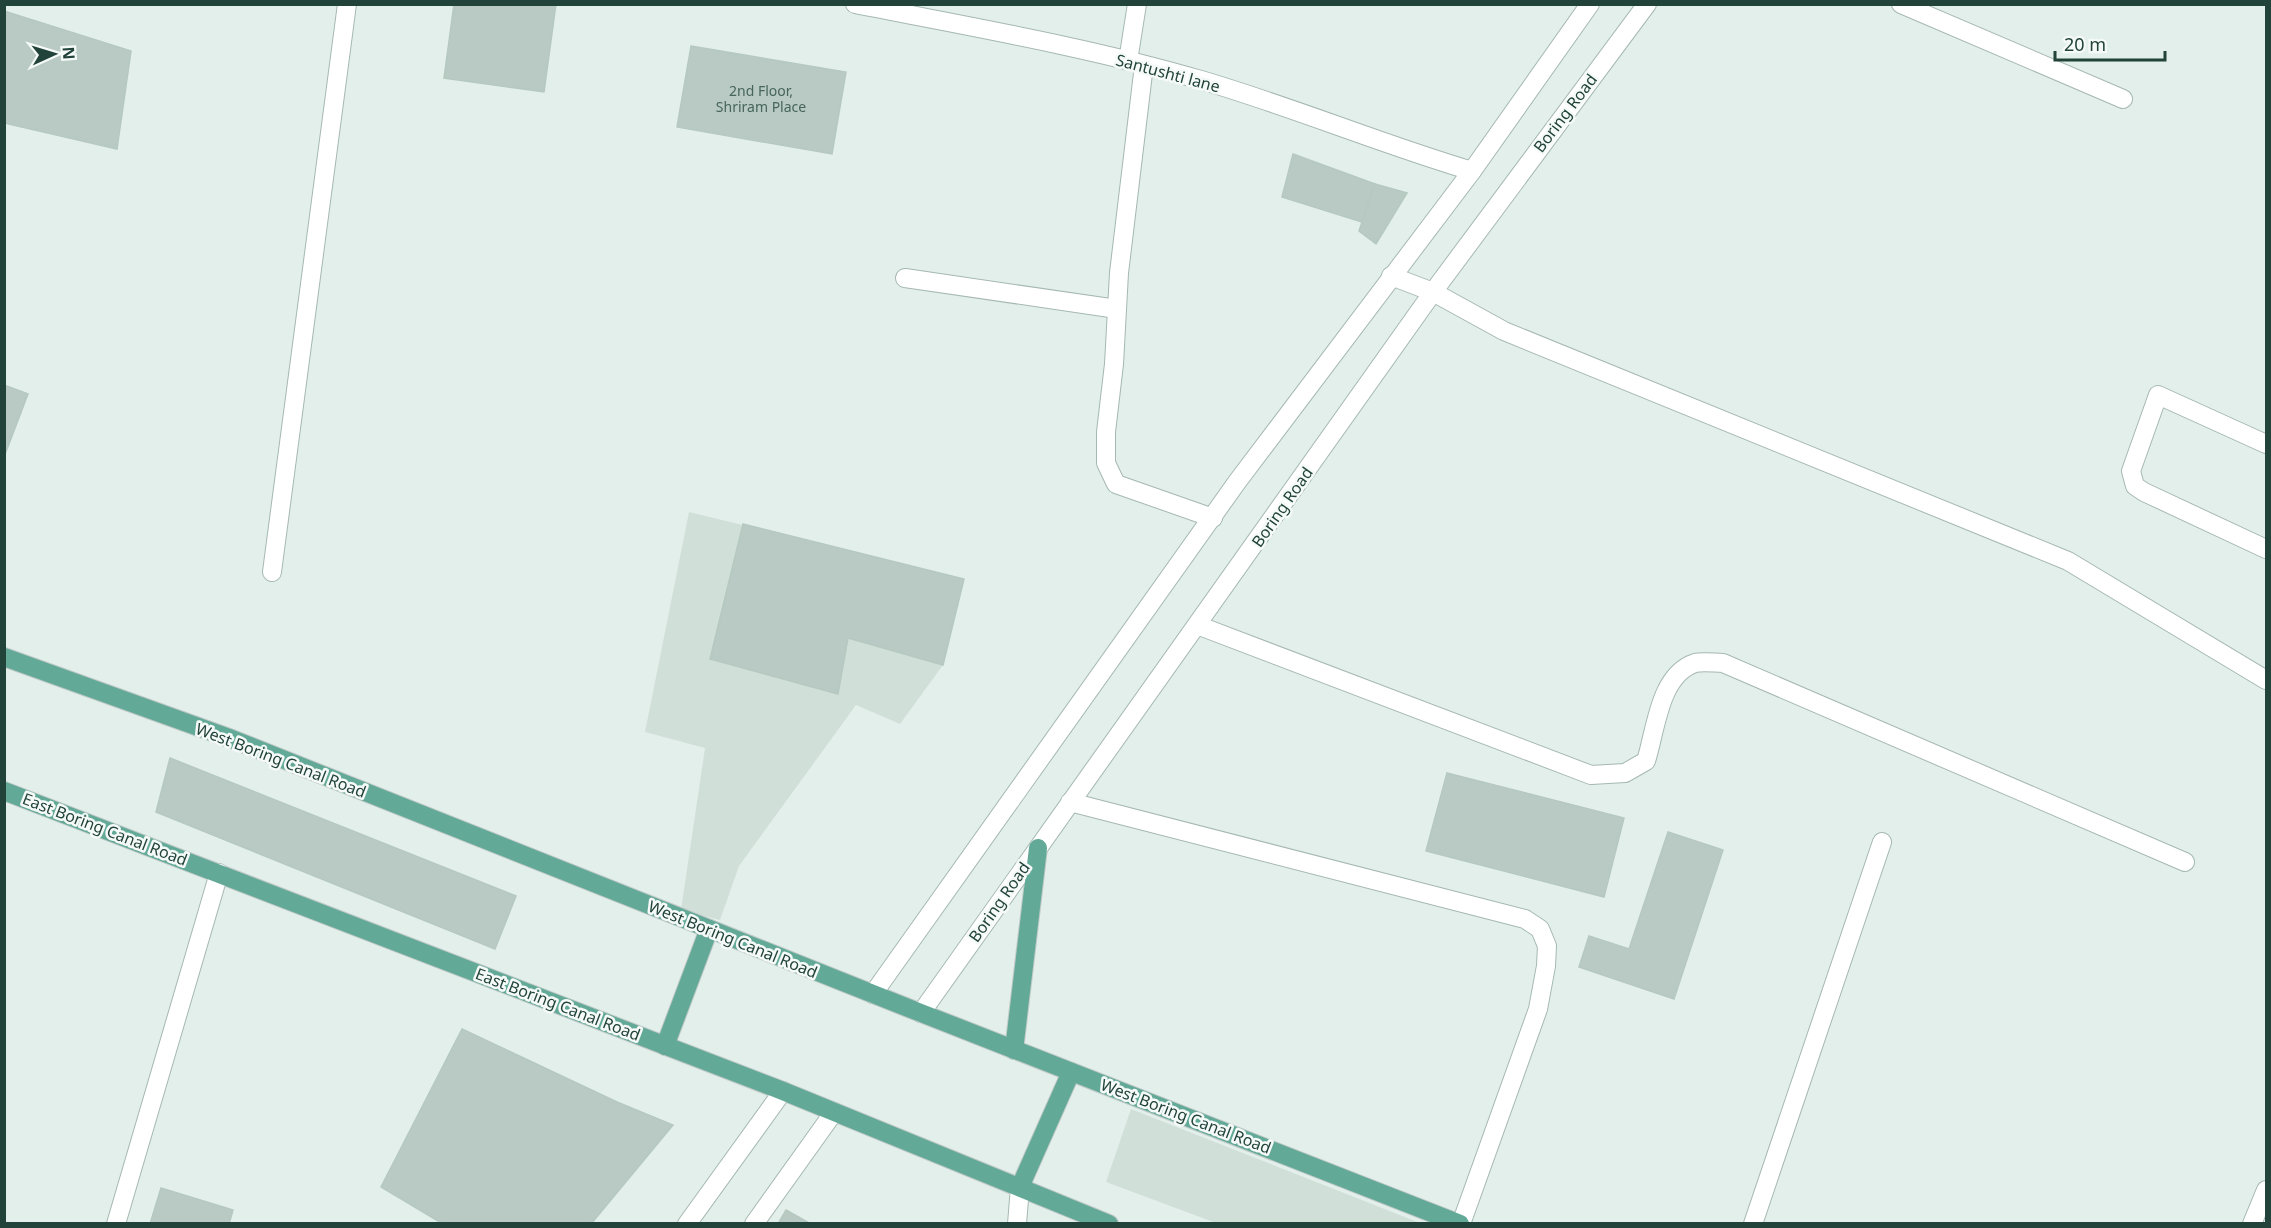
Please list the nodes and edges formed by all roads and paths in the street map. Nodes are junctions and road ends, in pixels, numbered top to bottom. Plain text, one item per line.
1 (347, 4) edge
2 (855, 4) edge
3 (1137, 4) edge
4 (1590, 4) edge
5 (1647, 4) edge
6 (1901, 4) edge
7 (1136, 63) junction
8 (2123, 99) dead end
9 (1472, 171) junction
10 (1391, 276) junction
11 (905, 278) dead end
12 (1434, 292) junction
13 (1117, 309) junction
14 (2266, 444) edge
15 (1213, 518) junction
16 (2266, 549) edge
17 (272, 572) dead end
18 (1197, 625) junction
19 (4, 657) edge
20 (2266, 680) edge
21 (4, 791) edge
22 (1070, 802) junction
23 (1882, 842) dead end
24 (1038, 848) junction
25 (2185, 862) dead end
26 (219, 873) junction
27 (709, 929) junction
28 (873, 994) junction
29 (921, 1013) junction
30 (665, 1046) junction
31 (1014, 1050) junction
32 (1071, 1071) junction
33 (783, 1091) junction
34 (834, 1112) junction
35 (1020, 1187) junction
36 (2266, 1190) edge
37 (116, 1224) edge
38 (687, 1224) edge
39 (754, 1224) edge
40 (1017, 1224) edge
41 (1109, 1224) edge
42 (1461, 1224) edge
43 (1753, 1224) edge
44 (2252, 1224) edge

1 - 17 street
2 - 7 street, Santushti lane
3 - 7 street
4 - 9 street
5 - 12 street, Boring Road
6 - 8 street
7 - 9 street, Santushti lane
7 - 13 street
9 - 10 street
10 - 12 street
10 - 15 street
11 - 13 street
12 - 18 street, Boring Road
12 - 20 street
13 - 15 street
14 - 16 street
15 - 28 street
18 - 22 street, Boring Road
18 - 25 street
19 - 27 main road, West Boring Canal Road
21 - 26 main road, East Boring Canal Road
22 - 24 street, Boring Road
22 - 42 street
23 - 43 street
24 - 29 street, Boring Road
24 - 31 main road
26 - 30 main road, East Boring Canal Road
26 - 37 street
27 - 28 main road, West Boring Canal Road
27 - 30 main road
28 - 29 main road, West Boring Canal Road
29 - 31 main road, West Boring Canal Road
30 - 33 main road, East Boring Canal Road
31 - 32 main road, West Boring Canal Road
32 - 35 main road
32 - 42 main road, West Boring Canal Road
33 - 34 main road, East Boring Canal Road
33 - 38 street
34 - 35 main road, East Boring Canal Road
34 - 39 street
35 - 40 street
35 - 41 main road, East Boring Canal Road
36 - 44 street

